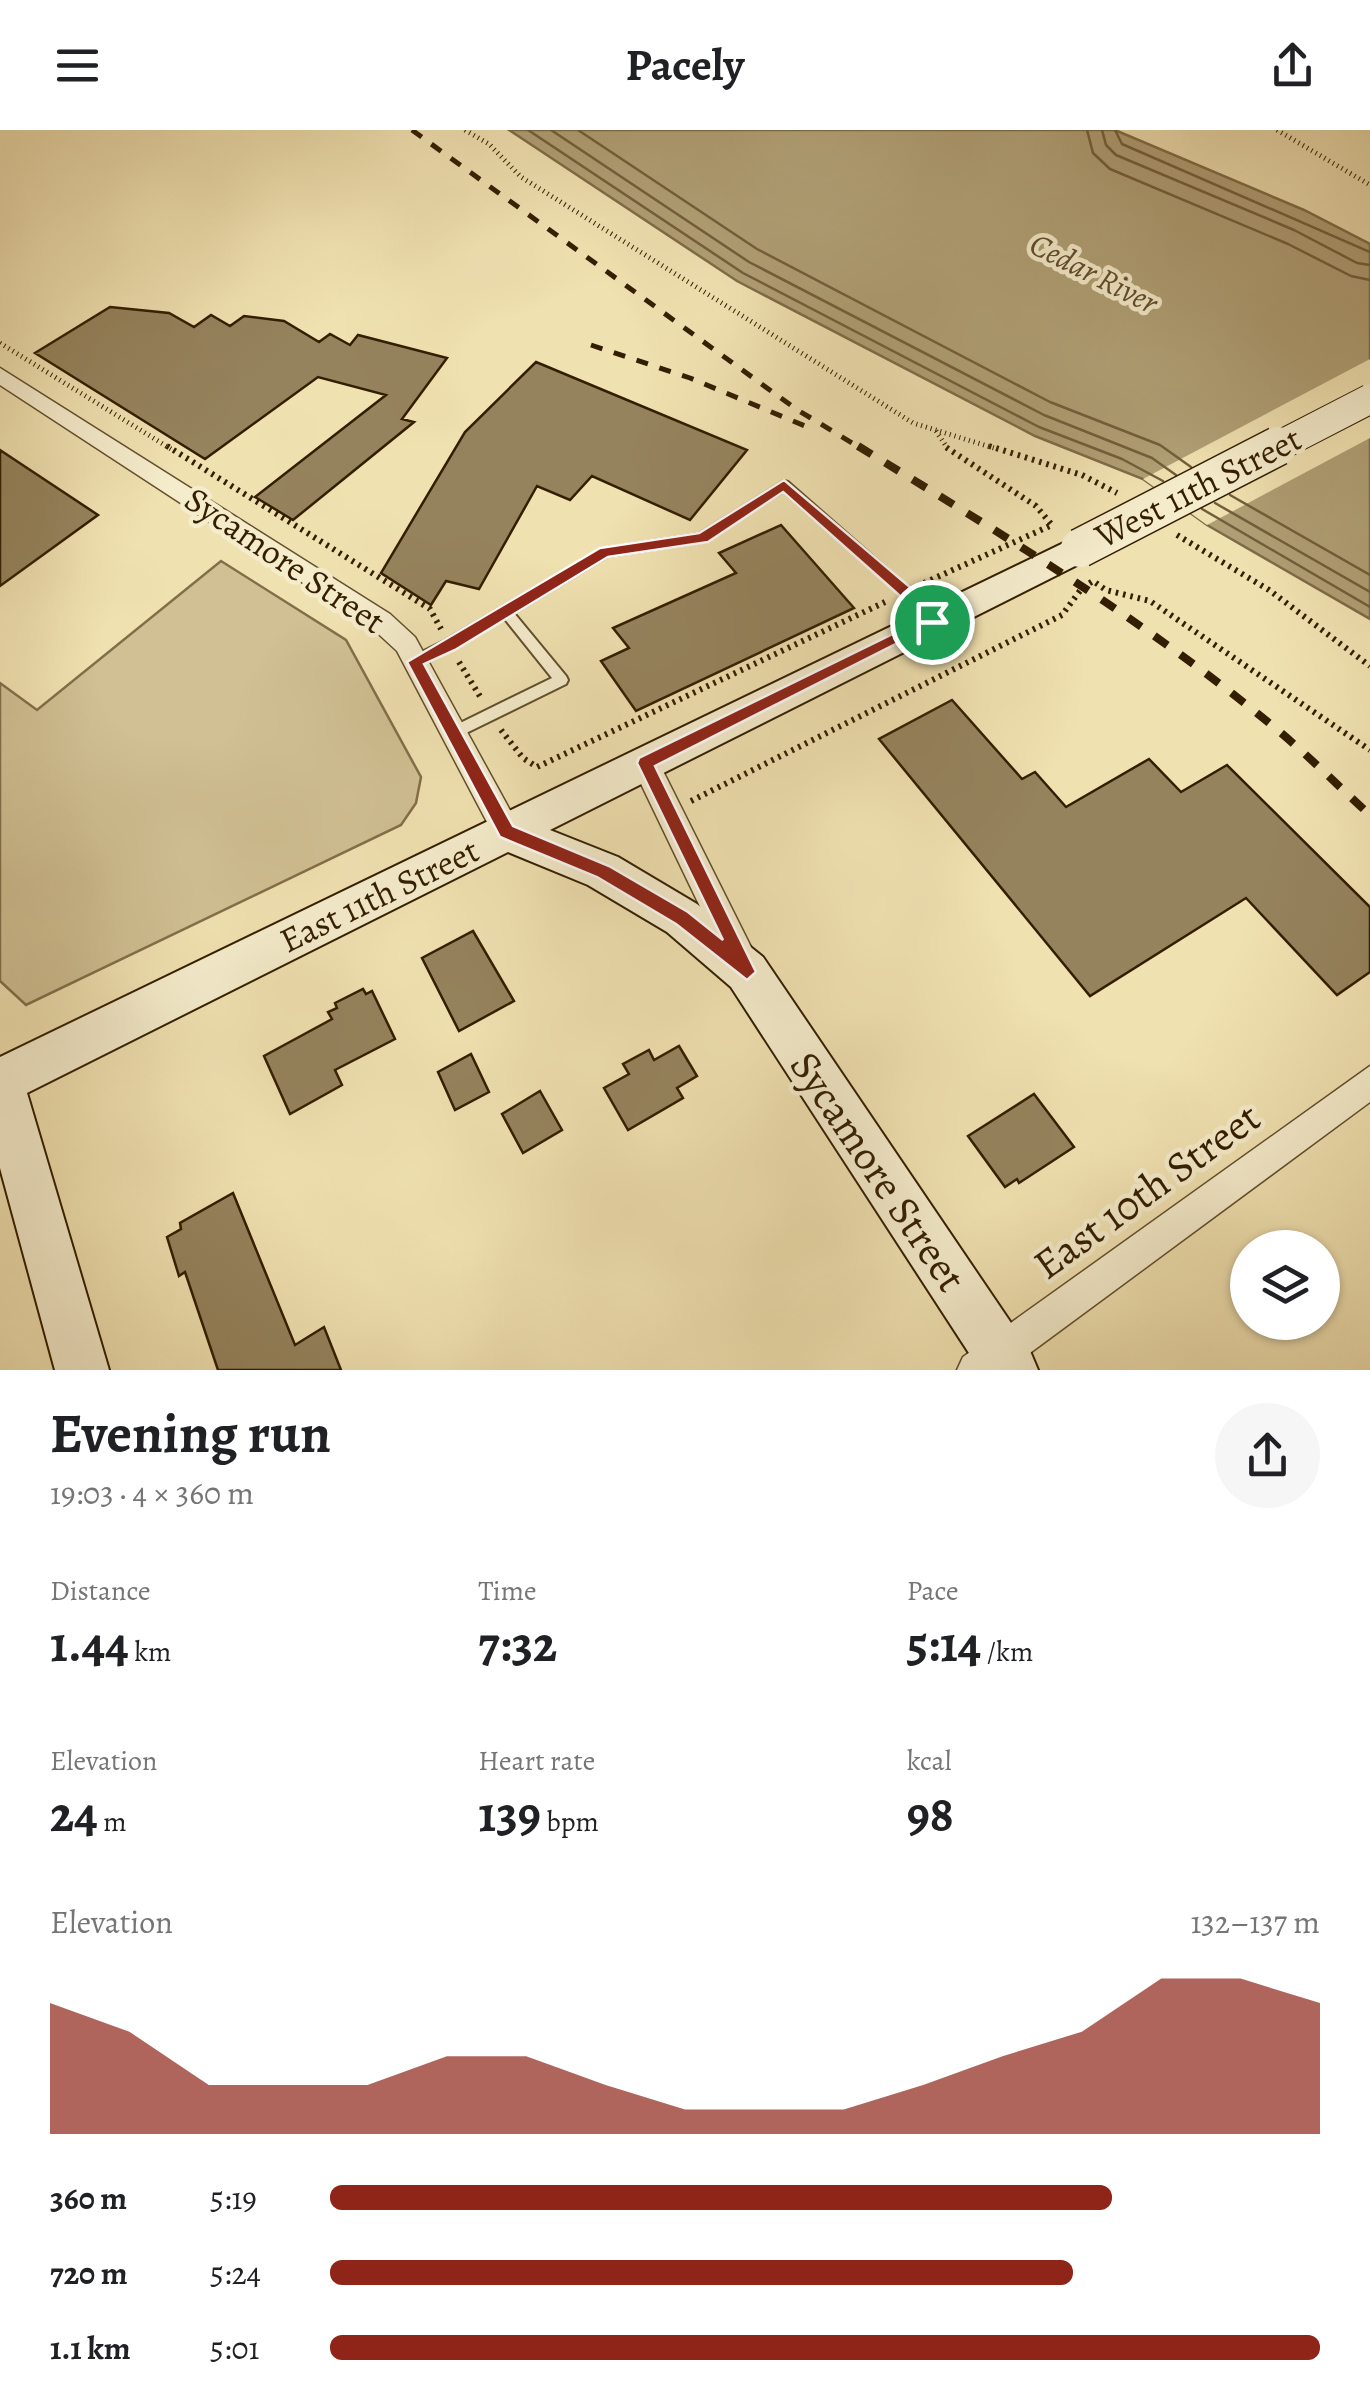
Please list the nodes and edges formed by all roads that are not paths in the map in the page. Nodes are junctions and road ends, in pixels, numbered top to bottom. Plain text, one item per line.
1 (0, 375) edge
2 (1370, 398) edge
3 (1080, 548) joint
4 (506, 612) junction
5 (932, 622) junction
6 (415, 662) junction
7 (453, 733) junction
8 (645, 763) junction
9 (506, 832) junction
10 (747, 972) junction
11 (0, 1081) edge
12 (1370, 1082) edge
13 (995, 1364) edge
14 (82, 1370) edge

1 - 6 street, Sycamore Street
2 - 3 main road, West 11th Street, bridge
3 - 5 main road, East 11th Street
4 - 5 lane
4 - 6 lane
4 - 7 lane
5 - 8 main road, East 11th Street
6 - 7 street, Sycamore Street
7 - 9 street, Sycamore Street
8 - 9 main road, East 11th Street
8 - 10 street, Sycamore Street
9 - 10 main road, Sycamore Street
9 - 11 main road, East 11th Street
10 - 13 main road, Sycamore Street
11 - 14 main road
12 - 13 street, East 10th Street

